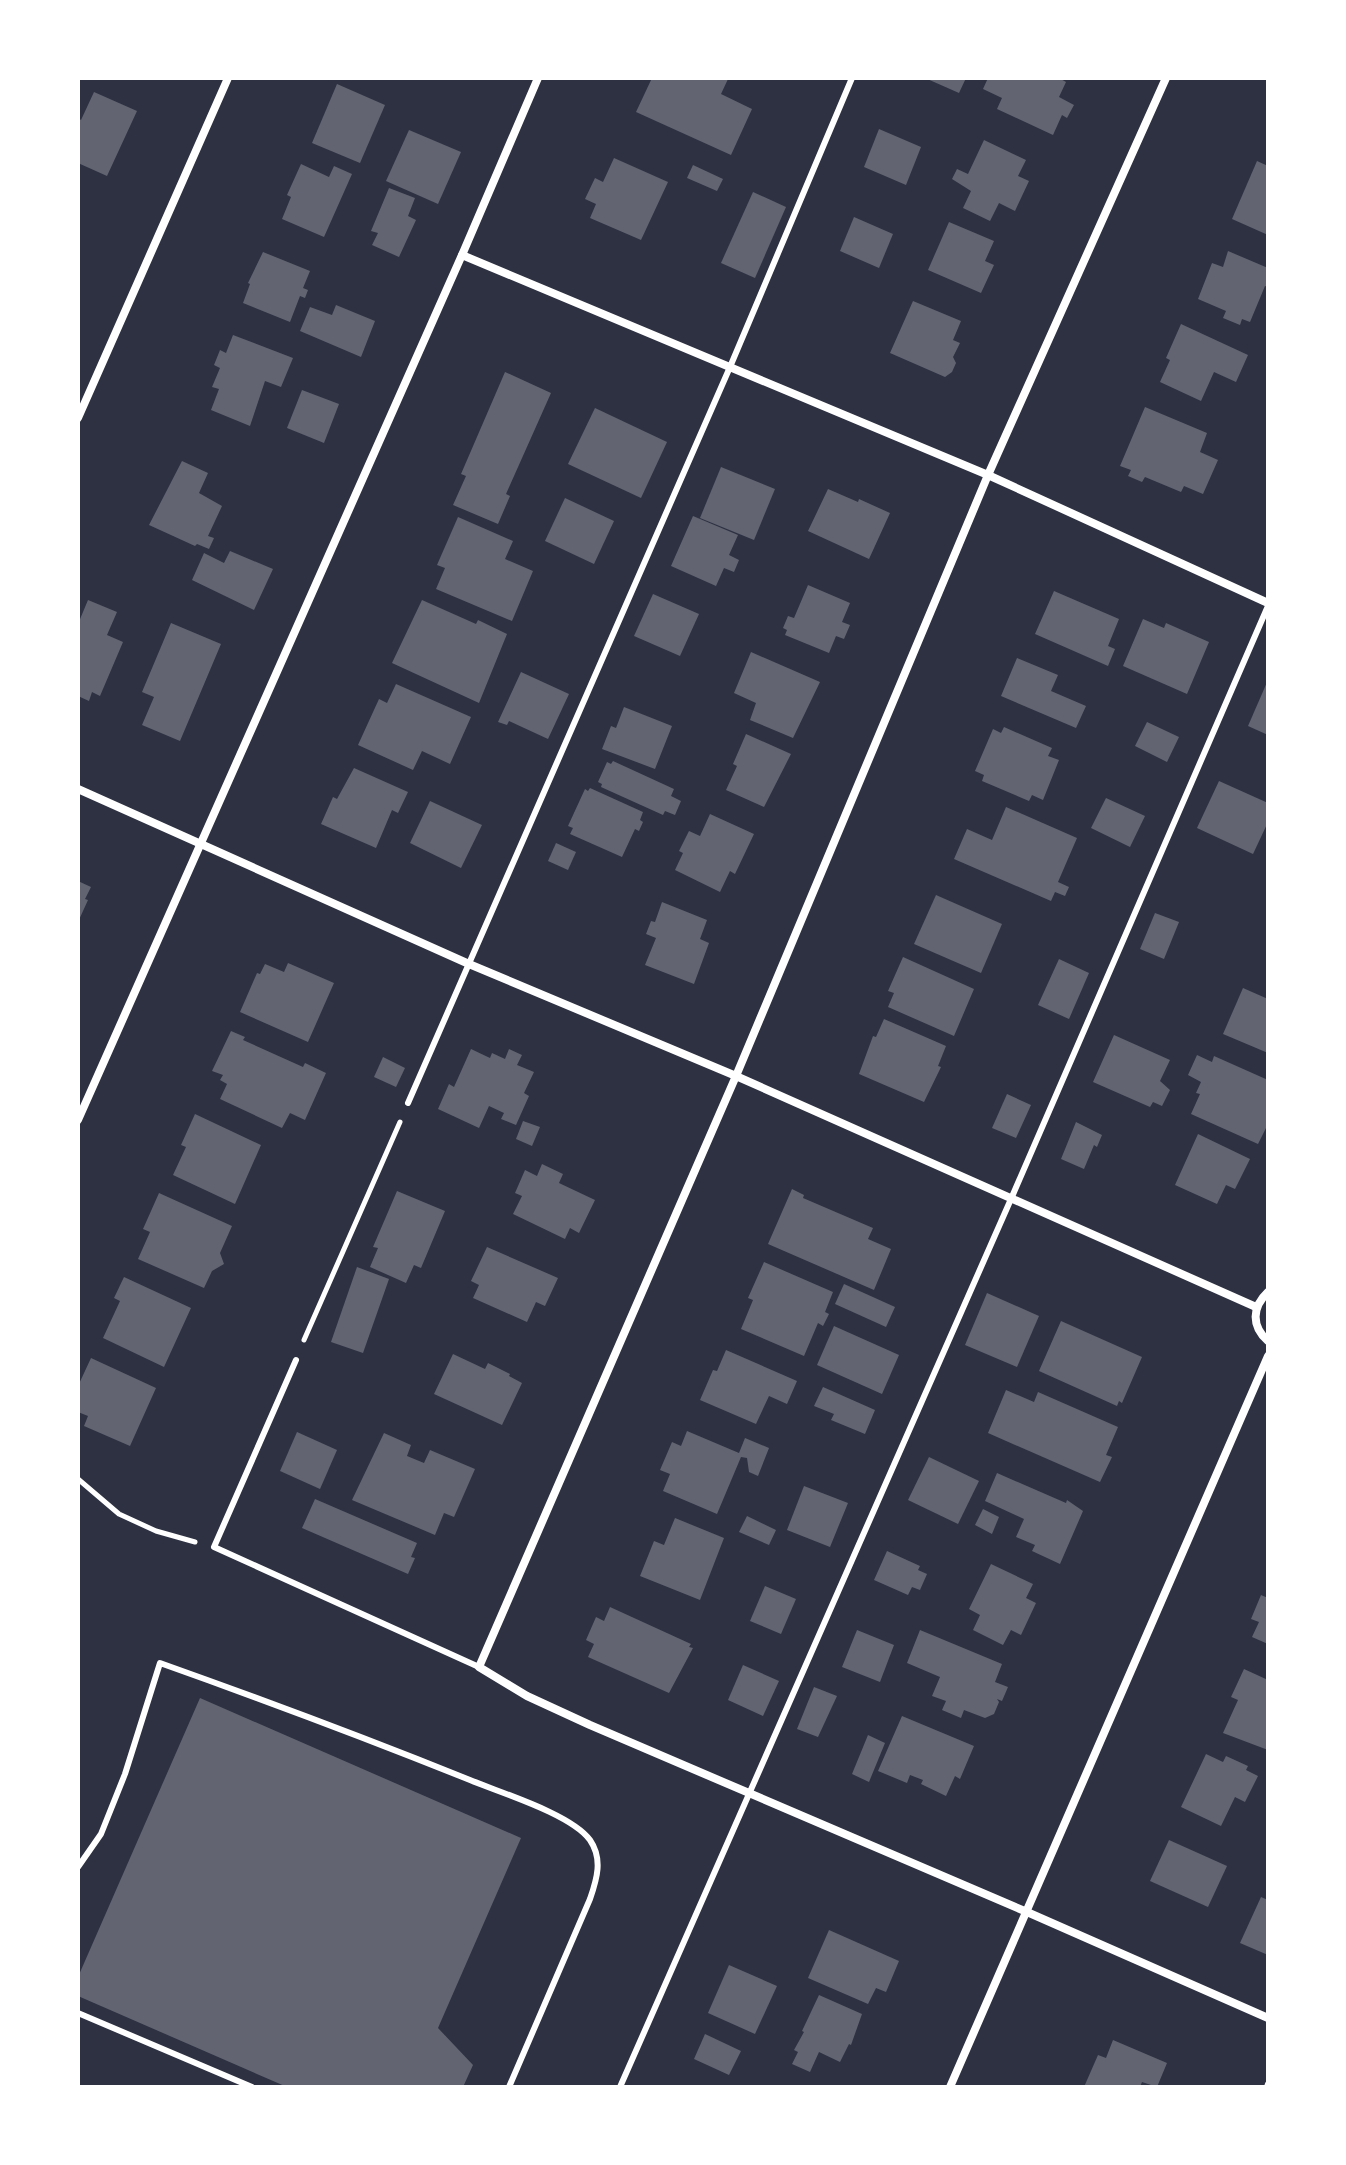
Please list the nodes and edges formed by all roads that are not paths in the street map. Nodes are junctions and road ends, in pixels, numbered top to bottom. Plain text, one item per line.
1 (228, 78) edge
2 (538, 78) edge
3 (852, 78) edge
4 (1166, 78) edge
5 (462, 255) junction
6 (730, 367) junction
7 (78, 418) edge
8 (988, 475) junction
9 (1268, 604) edge
10 (78, 789) edge
11 (200, 843) junction
12 (469, 964) junction
13 (736, 1076) junction
14 (408, 1103) road end
15 (78, 1120) edge
16 (1011, 1199) junction
17 (1268, 1292) edge
18 (1256, 1307) junction
19 (1268, 1341) edge
20 (1268, 1356) edge
21 (296, 1360) road end
22 (479, 1667) junction
23 (749, 1793) junction
24 (78, 1867) edge
25 (1027, 1912) junction
26 (78, 2013) edge
27 (1268, 2018) edge
28 (252, 2087) edge
29 (509, 2087) edge
30 (620, 2087) edge
31 (950, 2087) edge

1 - 7 street
2 - 5 street
3 - 6 lane
4 - 8 street
5 - 6 street
5 - 11 street
6 - 8 street
6 - 12 lane
8 - 9 street
8 - 13 street
9 - 16 lane
10 - 11 street
11 - 12 street
11 - 15 street
12 - 13 street
12 - 14 lane
13 - 16 street
13 - 22 street
16 - 18 street
16 - 23 lane
17 - 18 street
18 - 19 street
20 - 25 street
21 - 22 lane
22 - 23 street
23 - 25 street
23 - 30 lane
24 - 29 lane
25 - 27 street
25 - 31 street
26 - 28 lane

